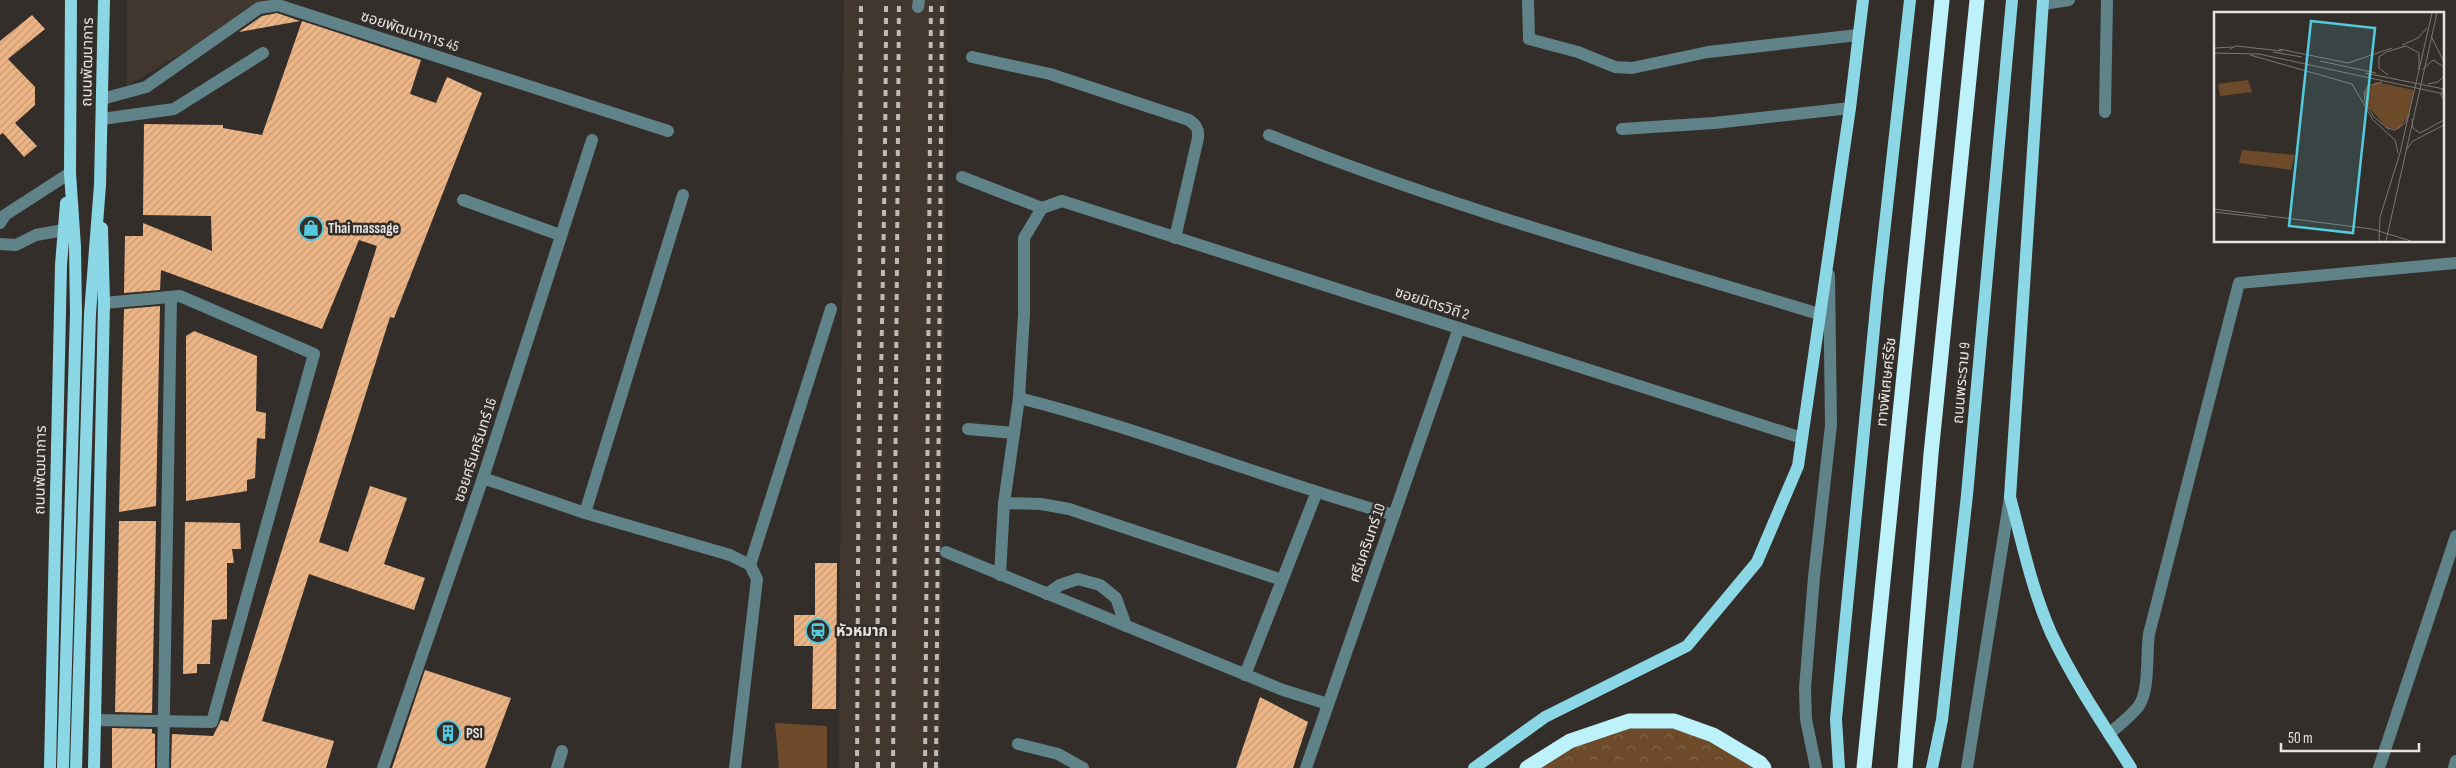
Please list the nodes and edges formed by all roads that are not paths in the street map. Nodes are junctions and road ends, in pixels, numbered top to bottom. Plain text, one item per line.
1 (71, 0) edge
2 (104, 0) edge
3 (1528, 0) edge
4 (1863, 0) edge
5 (1910, 0) edge
6 (1942, 0) edge
7 (1977, 0) edge
8 (2012, 0) edge
9 (2069, 0) edge
10 (2106, 0) edge
11 (2043, 2) edge
12 (1858, 35) junction
13 (263, 53) dead end
14 (972, 57) dead end
15 (102, 99) junction
16 (1850, 108) junction
17 (2105, 112) dead end
18 (102, 119) junction
19 (1622, 129) dead end
20 (668, 131) dead end
21 (1269, 135) dead end
22 (592, 140) dead end
23 (70, 173) junction
24 (962, 177) dead end
25 (100, 185) junction
26 (683, 195) dead end
27 (463, 200) dead end
28 (1047, 205) junction
29 (0, 223) edge
30 (63, 230) junction
31 (560, 235) junction
32 (1175, 238) junction
33 (0, 244) edge
34 (1829, 244) junction
35 (2456, 263) edge
36 (171, 297) junction
37 (104, 303) junction
38 (831, 309) dead end
39 (1819, 314) junction
40 (1459, 328) junction
41 (1019, 398) junction
42 (968, 430) dead end
43 (1014, 433) junction
44 (1802, 438) junction
45 (483, 478) junction
46 (1316, 494) junction
47 (2010, 497) junction
48 (1004, 504) junction
49 (584, 513) junction
50 (1394, 516) junction
51 (2456, 536) edge
52 (946, 552) dead end
53 (750, 565) junction
54 (1000, 575) junction
55 (1282, 580) junction
56 (1046, 594) junction
57 (1126, 626) junction
58 (1246, 675) junction
59 (1328, 704) junction
60 (95, 720) junction
61 (164, 723) junction
62 (2109, 734) junction
63 (1018, 744) dead end
64 (562, 751) dead end
65 (2456, 761) edge
66 (50, 768) edge
67 (63, 768) edge
68 (76, 768) edge
69 (94, 768) edge
70 (164, 768) edge
71 (383, 768) edge
72 (556, 768) edge
73 (735, 768) edge
74 (1083, 768) edge
75 (1306, 768) edge
76 (1474, 768) edge
77 (1527, 768) edge
78 (1764, 768) edge
79 (1816, 768) edge
80 (1839, 768) edge
81 (1864, 768) edge
82 (1905, 768) edge
83 (1932, 768) edge
84 (1967, 768) edge
85 (2131, 768) edge
86 (2379, 768) edge
87 (2454, 768) edge

1 - 23 main road, ถนนพัฒนาการ
2 - 15 main road, ถนนพัฒนาการ
3 - 12 street
4 - 12 main road
5 - 80 main road
6 - 81 highway, ทางพิเศษศรีรัช
7 - 82 highway
8 - 83 main road, ถนนพระราม 9
9 - 11 street
10 - 17 street
11 - 47 main road
12 - 16 main road
13 - 18 street
14 - 32 street
15 - 18 main road, ถนนพัฒนาการ
15 - 20 street, ซอยพัฒนาการ 45
16 - 19 street
16 - 34 main road
18 - 25 main road, ถนนพัฒนาการ
21 - 39 street
22 - 31 street, ซอยศรีนครินทร์ 16
23 - 29 street
23 - 30 main road, ถนนพัฒนาการ
23 - 67 main road, ถนนพัฒนาการ
24 - 28 street, ซอยมิตรวิถี 2
25 - 37 main road, ถนนพัฒนาการ
25 - 68 main road, ถนนพัฒนาการ
26 - 49 street
27 - 31 street
28 - 32 street, ซอยมิตรวิถี 2
28 - 41 street
30 - 33 street
30 - 66 main road, ถนนพัฒนาการ
31 - 45 street, ซอยศรีนครินทร์ 16
32 - 40 street, ซอยมิตรวิถี 2
34 - 39 main road
34 - 79 street
35 - 62 street
36 - 37 street
36 - 61 street
36 - 61 street
37 - 60 main road, ถนนพัฒนาการ
38 - 53 street
39 - 44 main road
40 - 44 street, ซอยมิตรวิถี 2
40 - 50 street, ศรีนครินทร์ 10
41 - 43 street
41 - 46 street
42 - 43 street
43 - 48 street
44 - 76 main road
45 - 49 street
45 - 71 street, ซอยศรีนครินทร์ 16
46 - 50 street
46 - 55 street
47 - 62 main road
47 - 84 street
48 - 54 street
48 - 55 street
49 - 53 street
50 - 59 street, ศรีนครินทร์ 10
51 - 86 street
52 - 54 street
53 - 73 street
54 - 56 street
55 - 58 street
56 - 57 street
56 - 57 street
57 - 58 street
58 - 59 street
59 - 75 street, ศรีนครินทร์ 10
60 - 61 street
60 - 69 main road, ถนนพัฒนาการ
61 - 70 street
62 - 85 main road
63 - 74 street
64 - 72 street
65 - 87 street
77 - 78 highway

